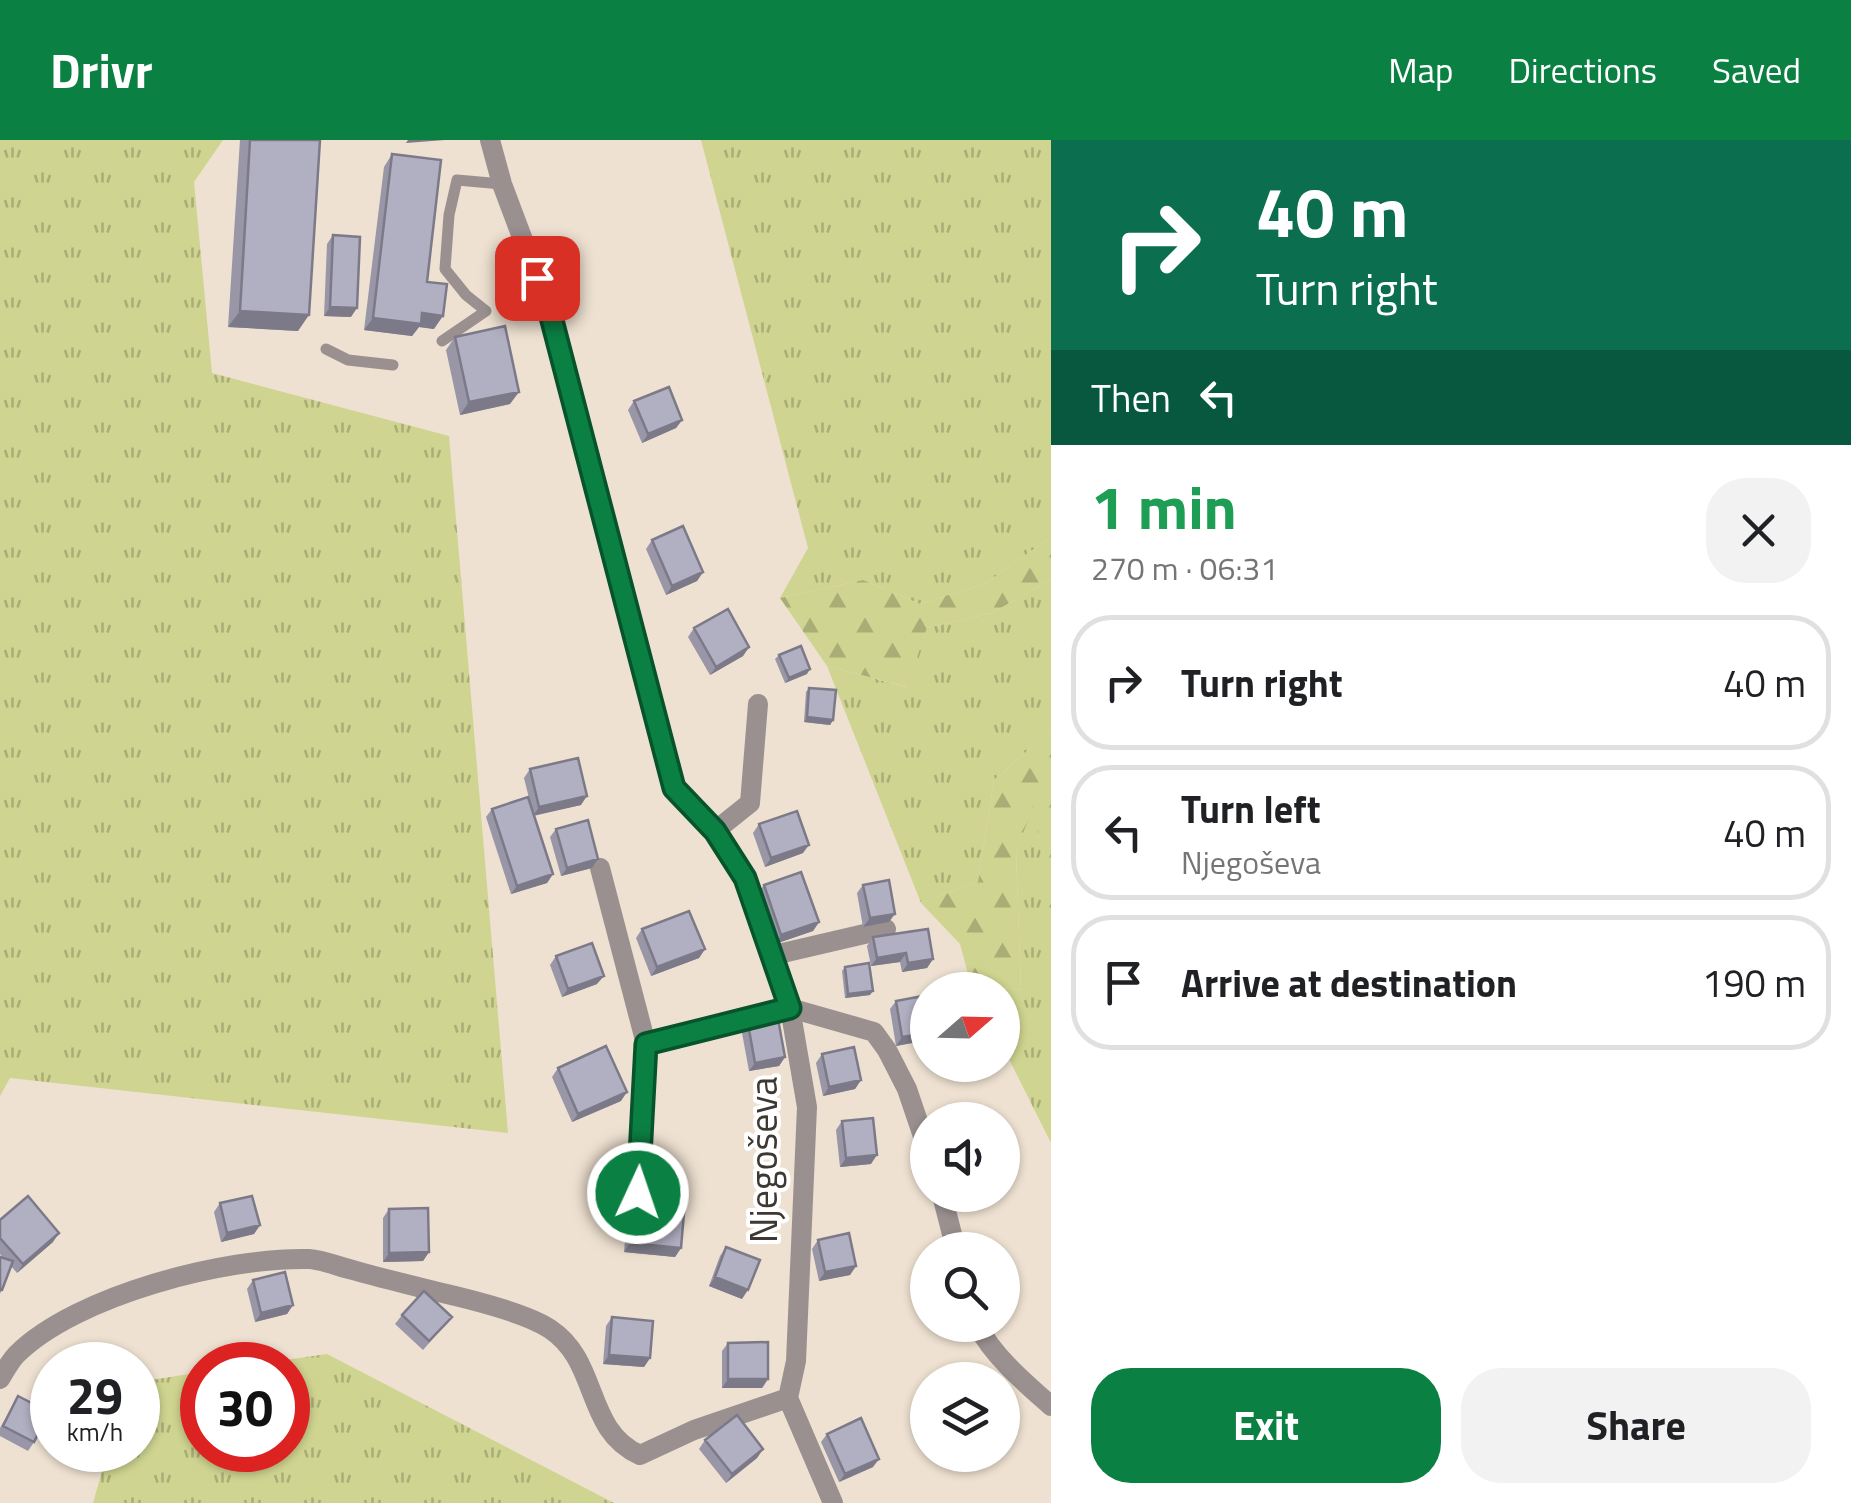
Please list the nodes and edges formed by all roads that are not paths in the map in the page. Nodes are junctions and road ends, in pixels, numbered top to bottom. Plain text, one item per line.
1 (490, 140) edge
2 (502, 184) junction
3 (442, 341) dead end
4 (326, 350) dead end
5 (393, 365) dead end
6 (758, 704) dead end
7 (715, 831) junction
8 (600, 868) edge
9 (886, 929) edge
10 (774, 955) junction
11 (790, 1008) junction
12 (646, 1044) junction
13 (911, 1102) edge
14 (638, 1193) edge
15 (988, 1342) edge
16 (0, 1379) edge
17 (788, 1398) junction
18 (1051, 1406) edge
19 (833, 1503) edge

1 - 2 street, Njegoševa
2 - 3 lane
2 - 7 street, Njegoševa
4 - 5 lane
6 - 7 street
7 - 10 street, Njegoševa
8 - 12 street
9 - 10 street
10 - 11 street, Njegoševa
11 - 12 street
11 - 13 street
11 - 17 street, Njegoševa
12 - 14 street
15 - 18 street
16 - 17 street
17 - 19 street

